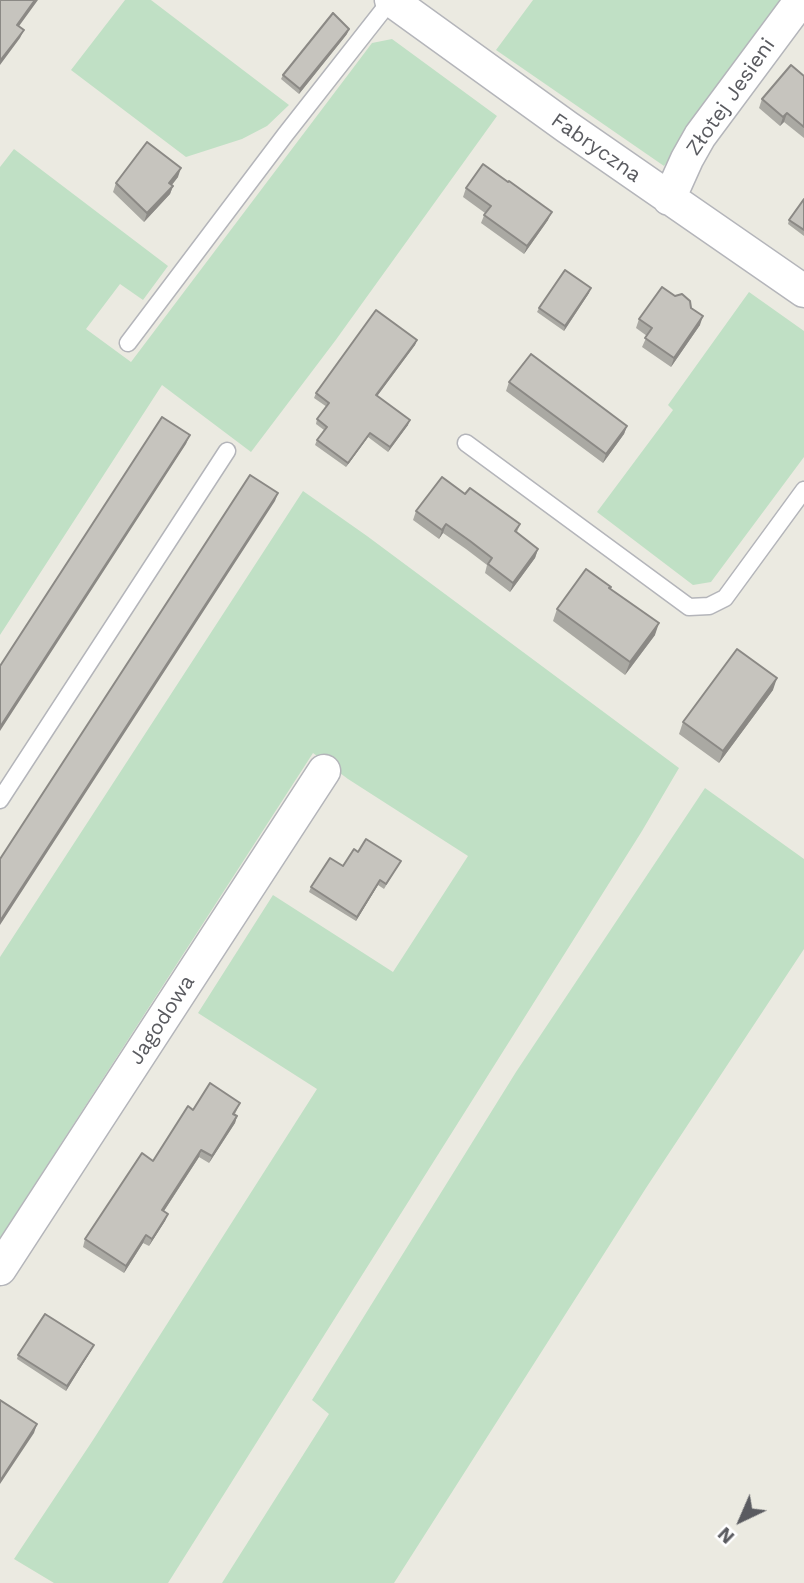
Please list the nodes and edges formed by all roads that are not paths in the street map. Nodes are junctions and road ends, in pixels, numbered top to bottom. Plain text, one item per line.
1 (391, 0) edge
2 (801, 0) edge
3 (669, 199) junction
4 (804, 291) edge
5 (128, 343) dead end
6 (466, 443) dead end
7 (227, 451) dead end
8 (804, 490) edge
9 (324, 771) dead end
10 (0, 800) edge
11 (0, 1269) edge

1 - 3 street, Fabryczna
1 - 5 lane
2 - 3 street, Złotej Jesieni
3 - 4 street, Fabryczna
6 - 8 lane
7 - 10 lane
9 - 11 street, Jagodowa

